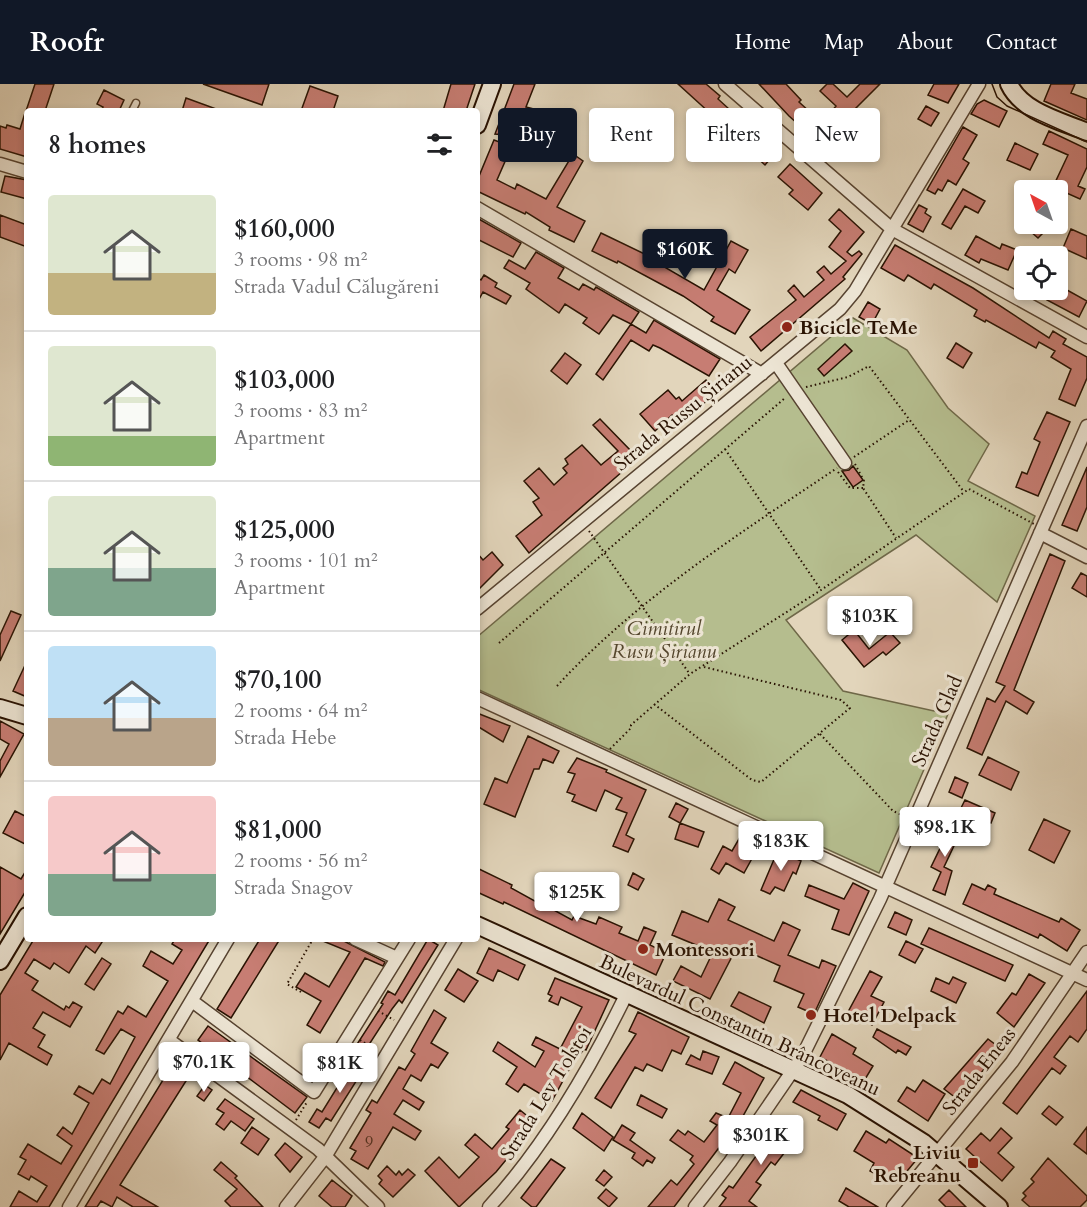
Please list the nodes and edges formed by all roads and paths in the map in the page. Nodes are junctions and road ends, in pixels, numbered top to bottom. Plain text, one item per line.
1 (492, 84) edge
2 (725, 84) edge
3 (980, 84) edge
4 (1009, 84) edge
5 (136, 103) dead end
6 (134, 108) edge
7 (480, 117) edge
8 (1087, 132) edge
9 (0, 164) edge
10 (24, 170) edge
11 (480, 210) edge
12 (892, 229) junction
13 (1087, 337) edge
14 (776, 363) junction
15 (762, 374) junction
16 (796, 391) junction
17 (909, 420) junction
18 (1087, 426) edge
19 (725, 449) junction
20 (841, 466) junction
21 (862, 488) junction
22 (964, 492) junction
23 (771, 513) junction
24 (583, 521) junction
25 (1041, 530) junction
26 (896, 538) junction
27 (604, 552) junction
28 (1087, 557) edge
29 (821, 590) junction
30 (641, 606) junction
31 (480, 607) edge
32 (499, 643) dead end
33 (702, 667) junction
34 (690, 674) junction
35 (557, 686) dead end
36 (480, 700) edge
37 (654, 704) junction
38 (0, 708) edge
39 (24, 717) edge
40 (820, 734) junction
41 (605, 758) junction
42 (914, 821) junction
43 (885, 888) junction
44 (24, 921) edge
45 (480, 926) edge
46 (226, 942) edge
47 (311, 942) edge
48 (362, 942) edge
49 (407, 942) edge
50 (454, 942) edge
51 (1087, 952) edge
52 (397, 958) junction
53 (0, 961) edge
54 (1074, 974) junction
55 (1087, 980) edge
56 (301, 992) dead end
57 (627, 993) junction
58 (192, 1001) junction
59 (368, 1005) junction
60 (403, 1026) junction
61 (350, 1034) junction
62 (169, 1040) junction
63 (385, 1056) junction
64 (794, 1069) junction
65 (314, 1092) junction
66 (291, 1128) junction
67 (938, 1155) junction
68 (325, 1157) junction
69 (69, 1207) edge
70 (286, 1207) edge
71 (378, 1207) edge
72 (489, 1207) edge
73 (695, 1207) edge
74 (893, 1207) edge
75 (999, 1207) edge

1 - 7 main road
2 - 12 street
3 - 12 street, Strada Russu Șirianu
4 - 8 main road
5 - 6 lane
9 - 10 street
11 - 15 street
12 - 13 street
12 - 14 street, Strada Russu Șirianu
14 - 15 street, Strada Russu Șirianu
14 - 16 street
15 - 24 street, Strada Russu Șirianu
16 - 17 path
16 - 19 path
16 - 20 street
17 - 21 path
17 - 22 path
18 - 25 street, Strada Glad
19 - 23 path
19 - 27 path
20 - 21 path
20 - 23 path
21 - 26 path
22 - 25 path
22 - 26 path
23 - 29 path
23 - 30 path
24 - 27 path
24 - 31 street, Strada Russu Șirianu
25 - 28 street
25 - 42 street, Strada Glad
26 - 29 path
27 - 30 path
27 - 32 path
29 - 33 path
30 - 34 path
30 - 35 path
33 - 34 path
33 - 40 path
34 - 37 path
36 - 41 street
37 - 40 path
37 - 41 path
38 - 39 main road
40 - 42 path
41 - 43 street
42 - 43 street, Strada Glad
43 - 54 street
43 - 64 street, Strada Glad
44 - 53 main road
45 - 57 main road, Bulevardul Constantin Brâncoveanu
46 - 58 street
47 - 56 path
48 - 52 street
49 - 52 street
50 - 60 street
51 - 54 street, Strada Eneas
52 - 59 street
54 - 55 street
54 - 67 street, Strada Eneas
57 - 64 main road, Bulevardul Constantin Brâncoveanu
57 - 72 street, Strada Lev Tolstoi
58 - 62 street
58 - 65 street
59 - 60 path
59 - 61 street
60 - 63 street
61 - 63 path
61 - 65 street
62 - 66 street
62 - 69 street
63 - 68 street
64 - 67 main road, Bulevardul Constantin Brâncoveanu
64 - 73 street, Strada Glad
65 - 66 path
66 - 68 street
67 - 74 street, Strada Eneas
67 - 75 main road, Bulevardul Constantin Brâncoveanu
68 - 70 street
68 - 71 street

